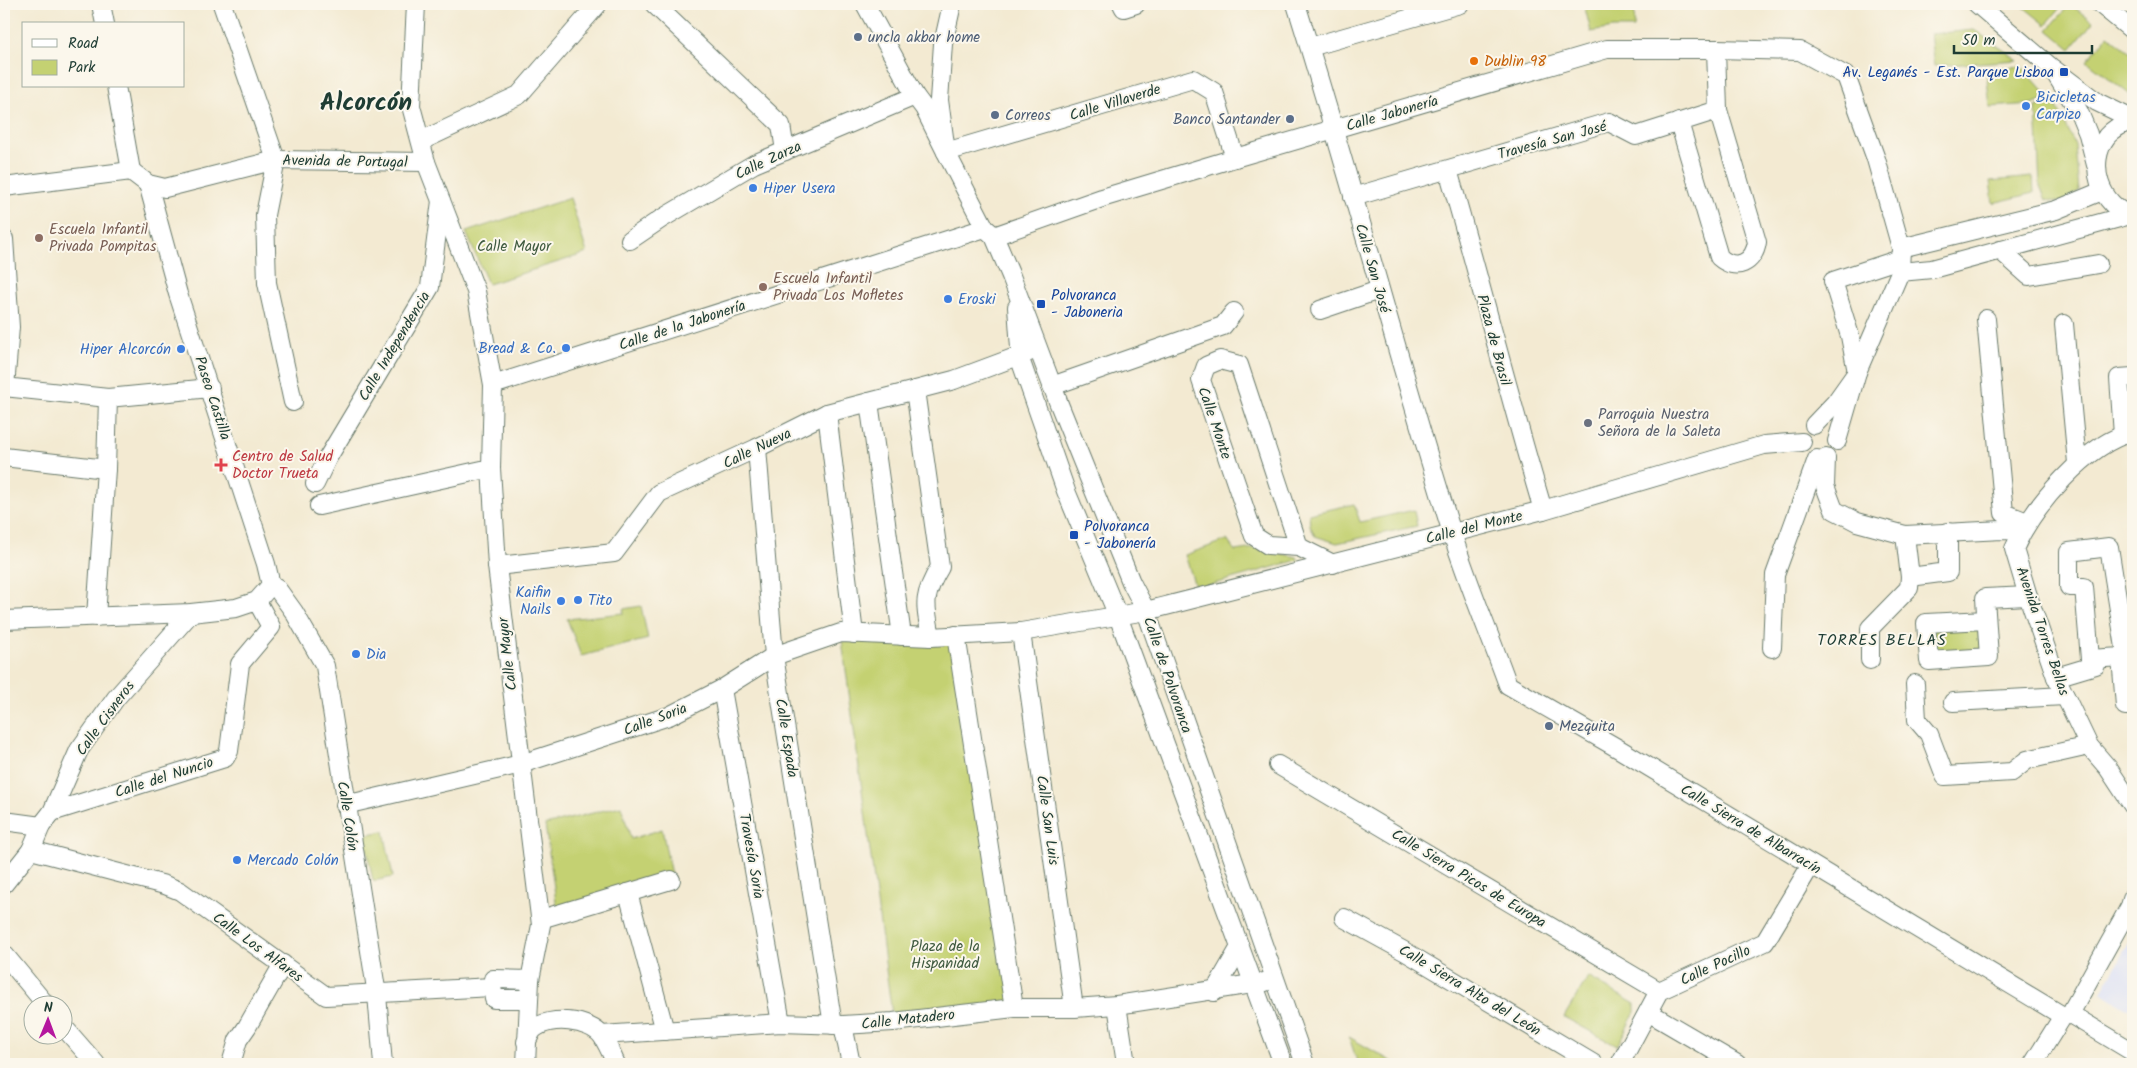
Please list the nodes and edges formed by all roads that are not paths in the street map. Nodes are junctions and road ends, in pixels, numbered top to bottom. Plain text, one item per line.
1 (101, 4) edge
2 (222, 4) edge
3 (416, 4) edge
4 (598, 4) edge
5 (654, 4) edge
6 (865, 4) edge
7 (952, 4) edge
8 (1122, 4) edge
9 (1136, 4) edge
10 (1296, 4) edge
11 (1460, 4) edge
12 (1977, 4) edge
13 (2100, 4) edge
14 (105, 22) edge
15 (2133, 31) edge
16 (1310, 47) junction
17 (1716, 49) junction
18 (2052, 68) junction
19 (116, 88) edge
20 (915, 96) junction
21 (1718, 110) junction
22 (2133, 119) edge
23 (1679, 122) junction
24 (1335, 129) junction
25 (421, 141) junction
26 (786, 151) junction
27 (946, 152) junction
28 (1235, 158) junction
29 (276, 160) junction
30 (426, 162) junction
31 (2096, 166) junction
32 (1448, 170) junction
33 (131, 171) junction
34 (148, 184) junction
35 (4, 187) edge
36 (2102, 191) junction
37 (1353, 197) junction
38 (441, 198) junction
39 (2132, 216) edge
40 (989, 232) junction
41 (4, 239) edge
42 (630, 240) dead end
43 (2000, 250) junction
44 (1900, 254) junction
45 (2098, 264) dead end
46 (1379, 290) junction
47 (1016, 291) junction
48 (1320, 310) dead end
49 (1234, 312) dead end
50 (1986, 319) dead end
51 (2064, 324) dead end
52 (7, 327) edge
53 (1039, 348) junction
54 (1020, 355) junction
55 (1857, 372) junction
56 (2133, 377) edge
57 (493, 385) junction
58 (1052, 386) junction
59 (4, 387) edge
60 (210, 388) junction
61 (915, 390) junction
62 (108, 398) junction
63 (293, 402) dead end
64 (869, 402) junction
65 (827, 413) junction
66 (1814, 425) junction
67 (2128, 433) edge
68 (1837, 441) junction
69 (1802, 442) junction
70 (757, 448) junction
71 (4, 457) edge
72 (1822, 459) junction
73 (2077, 463) junction
74 (491, 468) junction
75 (106, 469) junction
76 (315, 484) dead end
77 (319, 506) dead end
78 (1542, 510) junction
79 (2025, 526) junction
80 (1948, 532) junction
81 (1452, 533) junction
82 (1906, 535) junction
83 (1299, 547) junction
84 (1333, 564) junction
85 (497, 566) junction
86 (1910, 577) junction
87 (271, 585) junction
88 (2028, 596) junction
89 (257, 601) junction
90 (1146, 611) junction
91 (294, 612) junction
92 (191, 613) junction
93 (1118, 616) junction
94 (96, 617) junction
95 (4, 620) edge
96 (1986, 620) dead end
97 (270, 627) junction
98 (1021, 632) junction
99 (854, 634) junction
100 (956, 635) junction
101 (902, 636) junction
102 (931, 637) junction
103 (1772, 648) dead end
104 (774, 656) junction
105 (1870, 660) dead end
106 (2090, 660) junction
107 (2056, 677) junction
108 (2133, 679) edge
109 (1915, 684) dead end
110 (722, 689) junction
111 (2065, 696) junction
112 (1953, 702) dead end
113 (2133, 706) edge
114 (2089, 746) junction
115 (521, 764) junction
116 (1278, 765) dead end
117 (2108, 768) junction
118 (2133, 789) edge
119 (345, 805) junction
120 (2133, 806) edge
121 (52, 812) junction
122 (4, 821) edge
123 (41, 826) junction
124 (31, 850) junction
125 (1810, 865) junction
126 (672, 880) dead end
127 (4, 884) edge
128 (628, 893) junction
129 (2133, 896) edge
130 (541, 918) junction
131 (1344, 918) dead end
132 (1240, 948) junction
133 (4, 954) edge
134 (283, 964) junction
135 (530, 980) junction
136 (1276, 980) junction
137 (1254, 984) junction
138 (492, 987) junction
139 (1659, 991) junction
140 (1214, 992) junction
141 (377, 995) junction
142 (38, 996) edge
143 (529, 999) junction
144 (1117, 1005) junction
145 (1014, 1008) junction
146 (1074, 1008) junction
147 (1648, 1012) junction
148 (2066, 1015) junction
149 (781, 1023) junction
150 (838, 1025) junction
151 (665, 1031) junction
152 (602, 1035) junction
153 (72, 1036) edge
154 (526, 1042) junction
155 (2133, 1052) edge
156 (96, 1064) edge
157 (231, 1064) edge
158 (383, 1064) edge
159 (526, 1064) edge
160 (616, 1064) edge
161 (851, 1064) edge
162 (1126, 1064) edge
163 (1283, 1064) edge
164 (1305, 1064) edge
165 (1594, 1064) edge
166 (1620, 1064) edge
167 (1737, 1064) edge
168 (2033, 1064) edge

1 - 14 street
2 - 29 street
3 - 25 street, Calle Mayor
4 - 25 street
5 - 26 street
6 - 20 street
7 - 27 street, Calle de Polvoranca
8 - 9 street
10 - 16 street, Calle San José
11 - 16 street
12 - 18 street
13 - 15 street
16 - 24 street, Calle San José
17 - 21 street
17 - 24 street, Calle Jabonería
17 - 44 street, Calle Jabonería
18 - 22 street
18 - 31 street
19 - 33 street
20 - 26 street, Calle Zarza
20 - 27 street
21 - 23 street, Travesía San José
21 - 23 street
22 - 31 street
23 - 32 street, Travesía San José
24 - 28 street, Calle Jabonería
24 - 37 street, Calle San José
25 - 30 street, Calle Mayor
26 - 42 street, Calle Zarza
27 - 28 street, Calle Villaverde
27 - 40 street, Calle de Polvoranca
28 - 40 street, Calle Jabonería
29 - 30 street, Avenida de Portugal
29 - 34 street, Avenida de Portugal
29 - 63 street
30 - 38 street, Calle Mayor
31 - 36 street
32 - 37 street, Travesía San José
32 - 78 street, Plaza de Brasil
33 - 34 street
33 - 35 street
34 - 60 street, Paseo Castilla
36 - 39 street
36 - 44 street
37 - 46 street, Calle San José
38 - 57 street, Calle Mayor
38 - 76 street, Calle Independencia
39 - 43 street
40 - 47 street, Calle de Polvoranca
40 - 57 street, Calle de la Jabonería
41 - 52 street
43 - 44 street
43 - 45 street
44 - 55 street
44 - 55 street
46 - 48 street
46 - 81 street, Calle San José
47 - 53 street, Calle de Polvoranca
47 - 54 street, Calle de Polvoranca
49 - 58 street
50 - 79 street
51 - 73 street
52 - 59 street
53 - 54 street, Calle Nueva
53 - 58 street, Calle de Polvoranca
54 - 61 street, Calle Nueva
54 - 93 street, Calle de Polvoranca
55 - 66 street
55 - 68 street
56 - 67 street
57 - 74 street, Calle Mayor
58 - 90 street, Calle de Polvoranca
59 - 62 street
60 - 62 street
60 - 87 street, Paseo Castilla
61 - 64 street, Calle Nueva
61 - 102 street
62 - 75 street
64 - 65 street, Calle Nueva
64 - 101 street
65 - 70 street, Calle Nueva
65 - 99 street
66 - 68 street
66 - 69 street
67 - 73 street, Avenida Torres Bellas
68 - 72 street
69 - 72 street
69 - 78 street, Calle del Monte
70 - 85 street, Calle Nueva
70 - 104 street, Calle Espada
71 - 75 street
72 - 82 street
72 - 103 street
73 - 79 street, Avenida Torres Bellas
74 - 77 street
74 - 85 street, Calle Mayor
75 - 94 street
78 - 81 street, Calle del Monte
79 - 80 street
79 - 88 street, Avenida Torres Bellas
80 - 82 street
80 - 86 street
81 - 84 street, Calle del Monte
81 - 125 street, Calle Sierra de Albarracín
82 - 86 street
83 - 83 street, Calle Monte
83 - 84 street, Calle Monte
84 - 90 street, Calle del Monte
85 - 115 street, Calle Mayor
86 - 105 street
87 - 89 street
87 - 91 street, Calle Colón
88 - 96 street
88 - 107 street, Avenida Torres Bellas
89 - 92 street
89 - 97 street
90 - 93 street, Calle del Monte
90 - 136 street, Calle de Polvoranca
91 - 97 street, Calle del Nuncio
91 - 119 street, Calle Colón
92 - 94 street
92 - 121 street, Calle Cisneros
93 - 98 street, Calle del Monte
93 - 132 street, Calle de Polvoranca
94 - 95 street
97 - 121 street, Calle del Nuncio
98 - 100 street, Calle Soria
98 - 146 street, Calle San Luis
99 - 101 street, Calle Soria
99 - 104 street, Calle Soria
100 - 102 street, Calle Soria
100 - 145 street
101 - 102 street, Calle Soria
104 - 110 street, Calle Soria
104 - 150 street, Calle Espada
106 - 107 street
106 - 108 street
106 - 113 street
107 - 111 street, Avenida Torres Bellas
109 - 114 street
110 - 115 street, Calle Soria
110 - 149 street, Travesía Soria
111 - 112 street
111 - 114 street, Avenida Torres Bellas
114 - 117 street, Avenida Torres Bellas
115 - 119 street, Calle Soria
115 - 130 street, Calle Mayor
116 - 139 street, Calle Sierra Picos de Europa
117 - 118 street
117 - 120 street, Avenida Torres Bellas
119 - 141 street, Calle Colón
121 - 123 street, Calle Cisneros
122 - 123 street
123 - 124 street, Calle Cisneros
124 - 127 street, Calle Cisneros
124 - 134 street, Calle Los Alfares
125 - 139 street, Calle Pocillo
125 - 148 street, Calle Sierra de Albarracín
126 - 128 street
128 - 130 street
128 - 151 street
129 - 148 street
130 - 135 street, Calle Mayor
131 - 165 street, Calle Sierra Alto del León
132 - 137 street, Calle de Polvoranca
132 - 140 street
133 - 142 street
134 - 141 street, Calle Los Alfares
134 - 157 street
135 - 138 street, Calle Los Alfares
135 - 143 street, Calle Mayor
136 - 137 street, Calle Matadero
136 - 164 street, Calle de Polvoranca
137 - 140 street, Calle Matadero
137 - 163 street, Calle de Polvoranca
138 - 141 street, Calle Los Alfares
138 - 143 street
139 - 147 street
140 - 144 street, Calle Matadero
141 - 158 street, Calle Colón
143 - 154 street, Calle Mayor
144 - 146 street, Calle Matadero
144 - 162 street
145 - 146 street, Calle Matadero
145 - 150 street, Calle Matadero
147 - 166 street
147 - 167 street
148 - 155 street, Calle Sierra de Albarracín
148 - 168 street
149 - 150 street, Calle Matadero
149 - 151 street, Calle Matadero
150 - 161 street, Calle Espada
151 - 152 street, Calle Matadero
152 - 154 street
152 - 160 street
153 - 156 street
154 - 159 street, Calle Mayor

